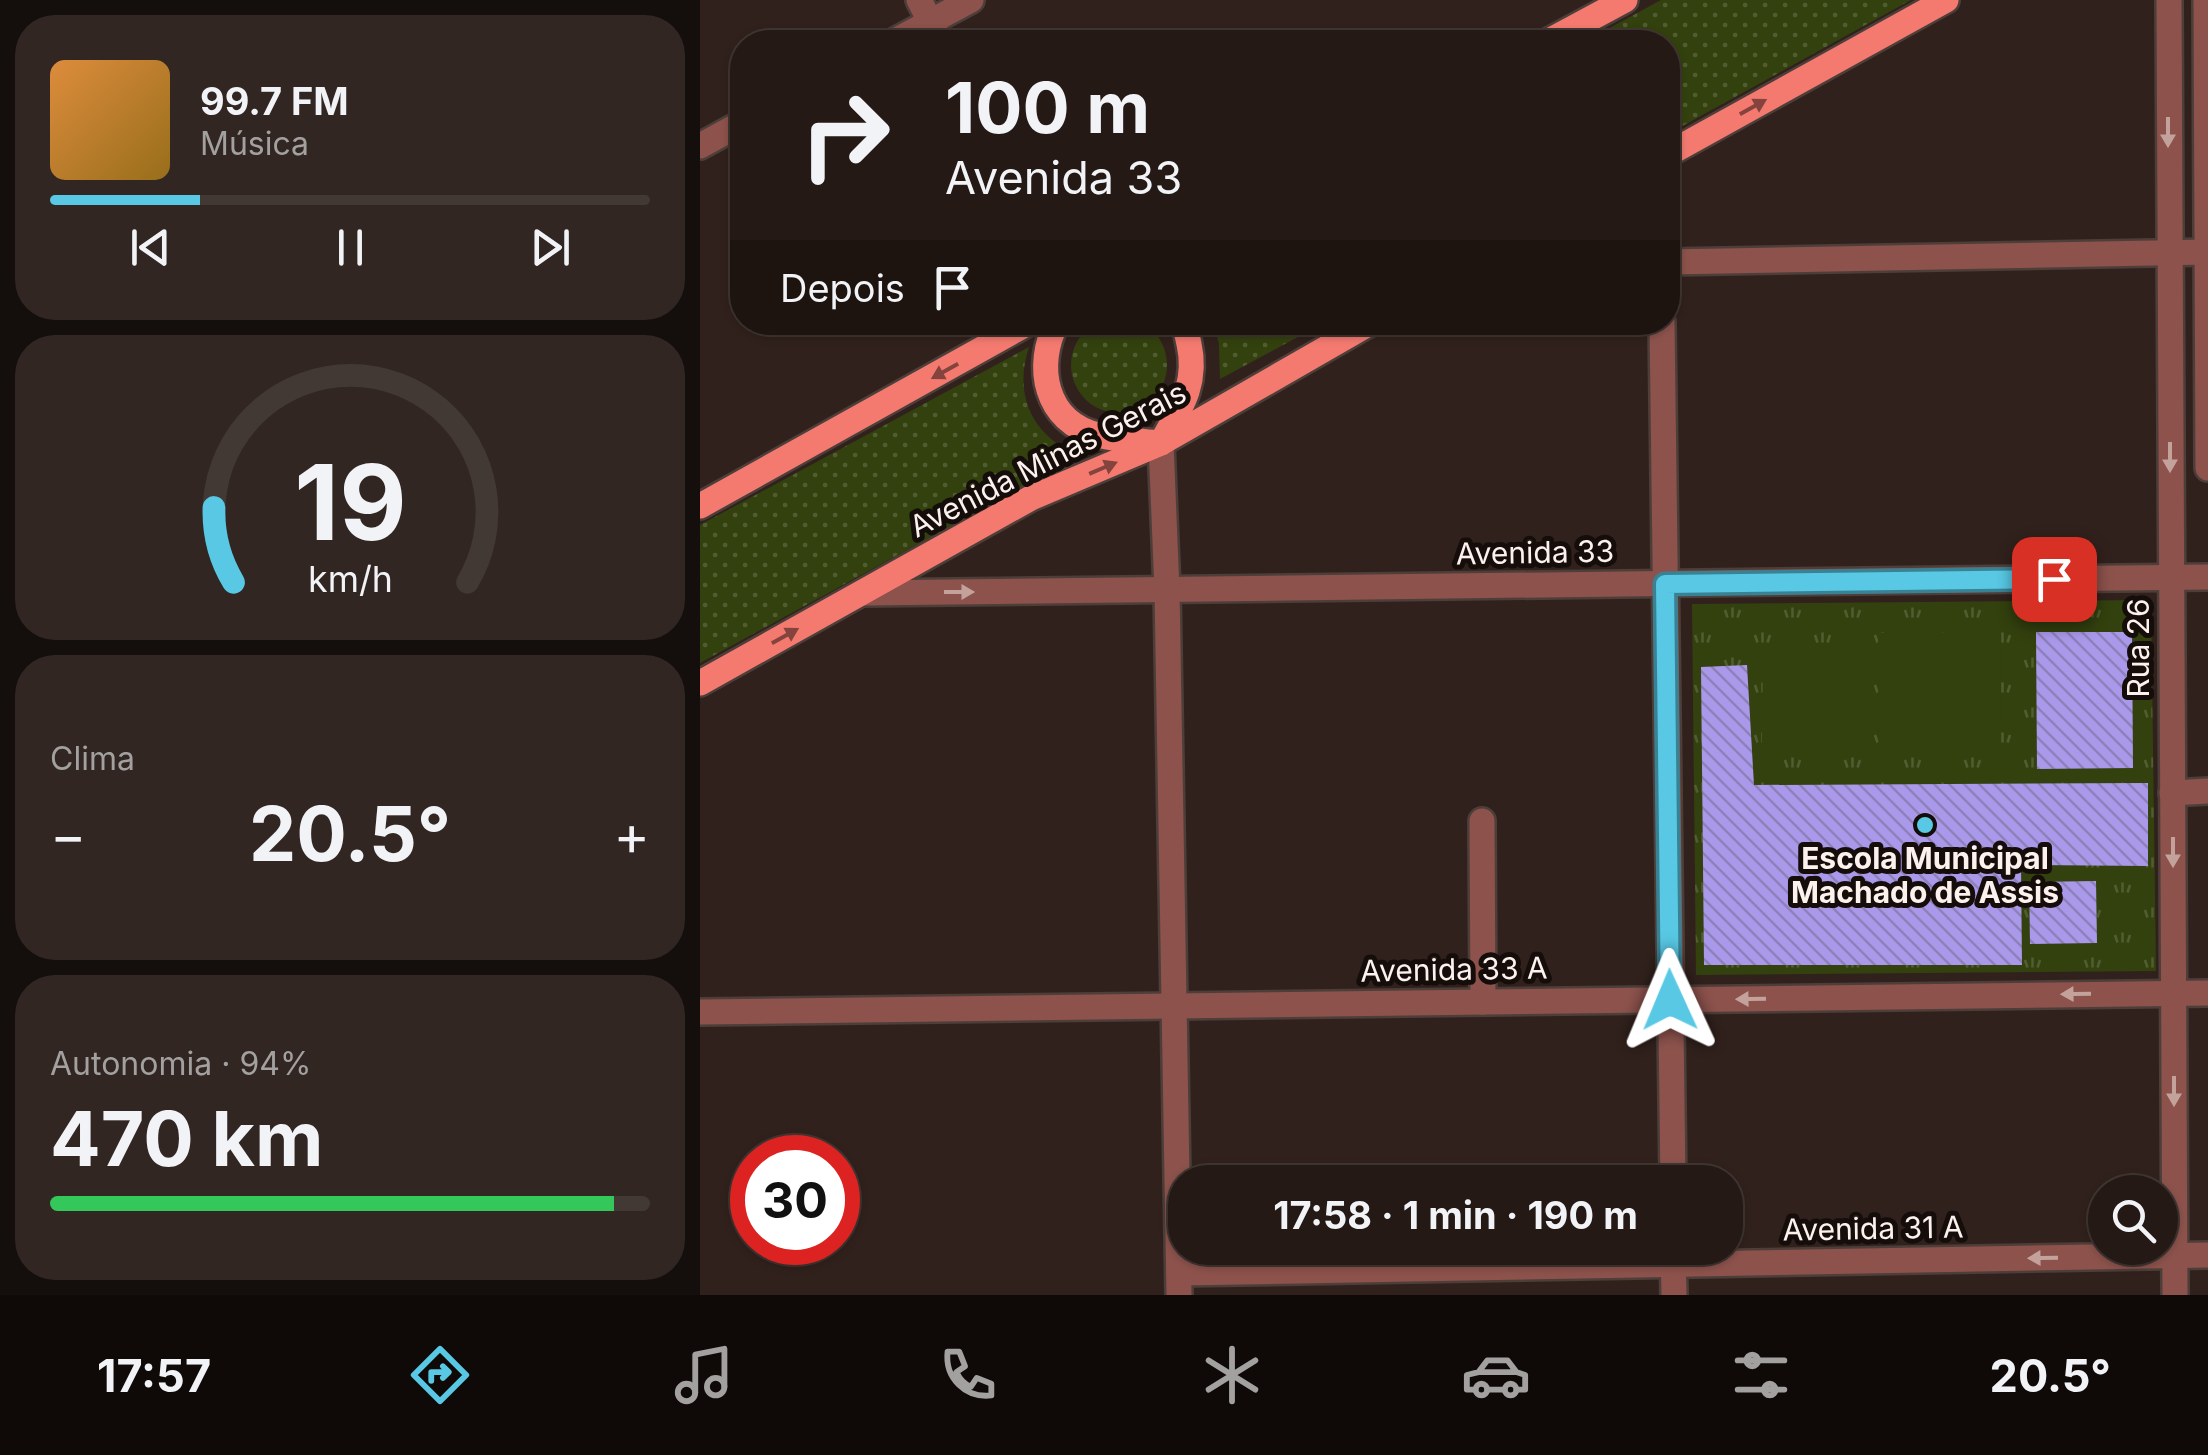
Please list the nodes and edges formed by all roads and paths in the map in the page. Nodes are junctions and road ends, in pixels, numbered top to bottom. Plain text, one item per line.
1 (971, 0) edge
2 (1625, 0) edge
3 (1946, 0) edge
4 (2169, 0) edge
5 (2206, 0) edge
6 (930, 22) edge
7 (1569, 30) edge
8 (2204, 70) junction
9 (2169, 71) junction
10 (730, 130) edge
11 (700, 146) edge
12 (1680, 147) edge
13 (2207, 252) edge
14 (2169, 253) junction
15 (1680, 262) edge
16 (1007, 335) edge
17 (1050, 335) edge
18 (1187, 335) edge
19 (1349, 335) edge
20 (1662, 335) edge
21 (1160, 443) junction
22 (2208, 468) edge
23 (700, 506) edge
24 (2208, 577) edge
25 (2171, 578) junction
26 (1665, 584) junction
27 (1166, 590) junction
28 (862, 593) junction
29 (700, 684) edge
30 (2208, 791) edge
31 (2172, 792) junction
32 (1482, 821) dead end
33 (2208, 992) edge
34 (2174, 993) junction
35 (1670, 1000) junction
36 (1483, 1002) junction
37 (1174, 1006) junction
38 (700, 1012) edge
39 (1672, 1165) edge
40 (2175, 1175) edge
41 (2208, 1255) edge
42 (1743, 1256) edge
43 (2088, 1256) edge
44 (2178, 1256) edge
45 (1514, 1265) edge
46 (1673, 1265) edge
47 (2175, 1265) edge
48 (1179, 1284) edge
49 (1674, 1295) edge
50 (2176, 1295) edge

1 - 6 street
2 - 7 main road
12 -> 3 main road
4 - 9 street, Rua 26
5 - 8 street
8 - 9 street
8 - 13 street
9 -> 14 street, Rua 26
10 - 11 street
13 - 14 street
13 - 22 street
14 - 15 street
14 -> 25 street, Rua 26
16 -> 23 main road
17 - 21 main road
18 - 21 main road
19 - 21 main road, Avenida Minas Gerais
20 - 26 street
21 - 27 street
28 -> 21 main road, Avenida Minas Gerais
24 - 25 street, Avenida 33
25 - 26 street, Avenida 33
25 - 31 street, Rua 26
26 - 27 street, Avenida 33
26 - 35 street
28 -> 27 street, Avenida 33
27 - 37 street
29 -> 28 main road, Avenida Minas Gerais
30 - 31 street
31 -> 34 street, Rua 26
32 - 36 street
33 - 34 street, Avenida 33 A
34 -> 35 street, Avenida 33 A
34 -> 40 street, Rua 26
35 - 36 street, Avenida 33 A
35 - 39 street
36 - 37 street, Avenida 33 A
37 - 38 street, Avenida 33 A
37 - 48 street
41 - 44 street, Avenida 31 A
43 -> 42 street, Avenida 31 A
45 - 48 street, Avenida 31 A
46 - 49 street
47 - 50 street, Rua 26

